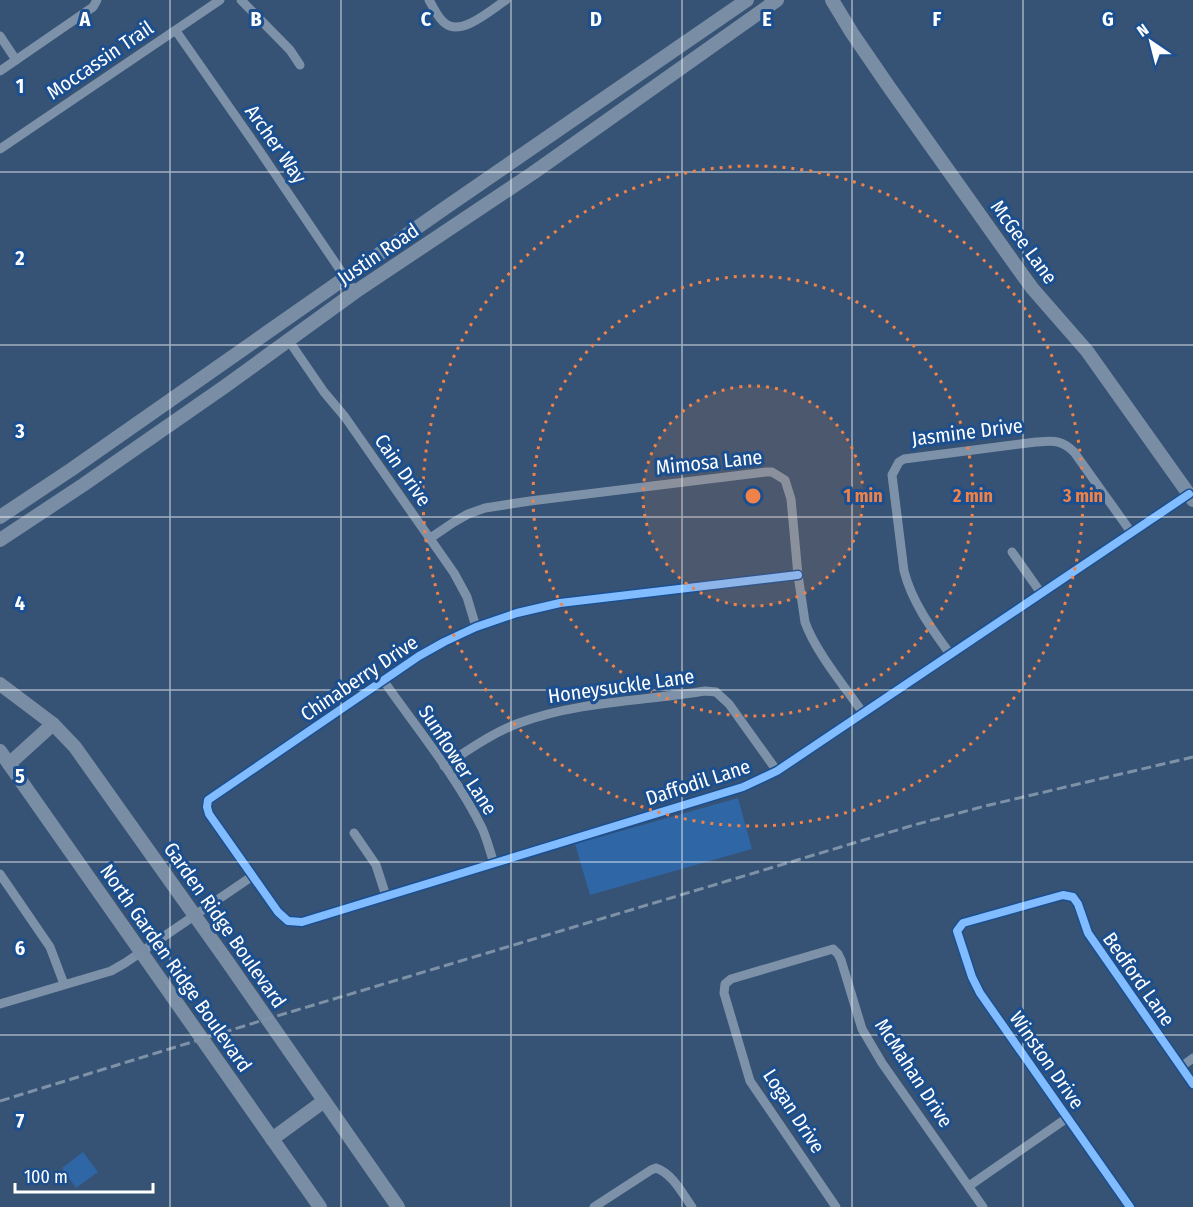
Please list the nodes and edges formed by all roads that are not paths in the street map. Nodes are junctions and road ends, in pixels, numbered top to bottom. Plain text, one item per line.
1 (97, 0) edge
2 (220, 0) edge
3 (242, 0) edge
4 (429, 0) edge
5 (506, 0) edge
6 (747, 0) edge
7 (777, 0) edge
8 (832, 0) edge
9 (176, 31) junction
10 (0, 36) edge
11 (16, 60) junction
12 (300, 65) dead end
13 (0, 71) edge
14 (590, 108) junction
15 (602, 124) junction
16 (0, 149) edge
17 (345, 278) junction
18 (355, 292) junction
19 (289, 340) junction
20 (213, 370) junction
21 (224, 387) junction
22 (72, 469) junction
23 (85, 483) junction
24 (1191, 497) edge
25 (0, 517) edge
26 (1131, 532) junction
27 (429, 539) junction
28 (0, 540) edge
29 (1012, 552) dead end
30 (798, 576) junction
31 (1041, 594) junction
32 (476, 627) junction
33 (950, 654) junction
34 (383, 681) junction
35 (0, 684) edge
36 (863, 712) junction
37 (53, 724) junction
38 (0, 751) edge
39 (9, 764) junction
40 (444, 766) junction
41 (777, 771) junction
42 (207, 807) joint
43 (354, 833) dead end
44 (494, 863) junction
45 (0, 874) edge
46 (251, 877) junction
47 (1062, 895) joint
48 (386, 896) junction
49 (194, 915) junction
50 (141, 952) junction
51 (64, 984) junction
52 (724, 993) joint
53 (0, 1004) edge
54 (1193, 1058) edge
55 (1181, 1066) junction
56 (1193, 1084) edge
57 (324, 1101) junction
58 (1067, 1118) junction
59 (272, 1139) junction
60 (969, 1186) junction
61 (320, 1207) edge
62 (398, 1207) edge
63 (594, 1207) edge
64 (692, 1207) edge
65 (836, 1207) edge
66 (983, 1207) edge
67 (1130, 1207) edge

1 - 11 street
2 - 9 street, Moccassin Trail
3 - 12 street
4 - 5 street
6 - 14 main road, Justin Road
7 - 15 main road, Justin Road
8 - 24 main road, McGee Lane
9 - 16 street, Moccassin Trail
9 - 17 street, Archer Way
10 - 11 street
11 - 13 street
14 - 15 main road
14 - 17 main road, Justin Road
15 - 18 main road, Justin Road
17 - 18 street, Archer Way
17 - 20 main road, Justin Road
18 - 19 main road, Justin Road
19 - 21 main road, Justin Road
19 - 27 street, Cain Drive
20 - 21 main road
20 - 22 main road, Justin Road
21 - 23 main road, Justin Road
22 - 23 main road
22 - 25 main road, Justin Road
23 - 28 main road, Justin Road
24 - 26 street, Daffodil Lane
26 - 31 street, Daffodil Lane
26 - 33 street, Jasmine Drive
27 - 30 street, Mimosa Lane
27 - 32 street, Cain Drive
29 - 31 street
30 - 32 street, Chinaberry Drive
30 - 36 street, Mimosa Lane
31 - 33 street, Daffodil Lane
32 - 34 street, Chinaberry Drive
33 - 36 street, Daffodil Lane
34 - 40 street, Sunflower Lane
34 - 42 street, Chinaberry Drive
35 - 37 main road, Garden Ridge Boulevard
36 - 41 street, Daffodil Lane
37 - 39 main road
37 - 49 main road, Garden Ridge Boulevard
38 - 39 main road, North Garden Ridge Boulevard
39 - 50 main road, North Garden Ridge Boulevard
40 - 41 street, Honeysuckle Lane
40 - 44 street, Sunflower Lane
41 - 44 street, Daffodil Lane
42 - 46 street, Daffodil Lane
43 - 48 street
44 - 48 street, Daffodil Lane
45 - 51 street
46 - 48 street, Daffodil Lane
46 - 49 street
47 - 55 street, Bedford Lane
47 - 58 street, Winston Drive
49 - 50 street
49 - 57 main road, Garden Ridge Boulevard
50 - 51 street
50 - 59 main road, North Garden Ridge Boulevard
51 - 53 street
52 - 60 street, McMahan Drive
52 - 65 street, Logan Drive
54 - 55 street
55 - 56 street, Bedford Lane
57 - 59 main road
57 - 62 main road, Garden Ridge Boulevard
58 - 60 street
58 - 67 street, Winston Drive
59 - 61 main road, North Garden Ridge Boulevard
60 - 66 street, McMahan Drive
63 - 64 street

